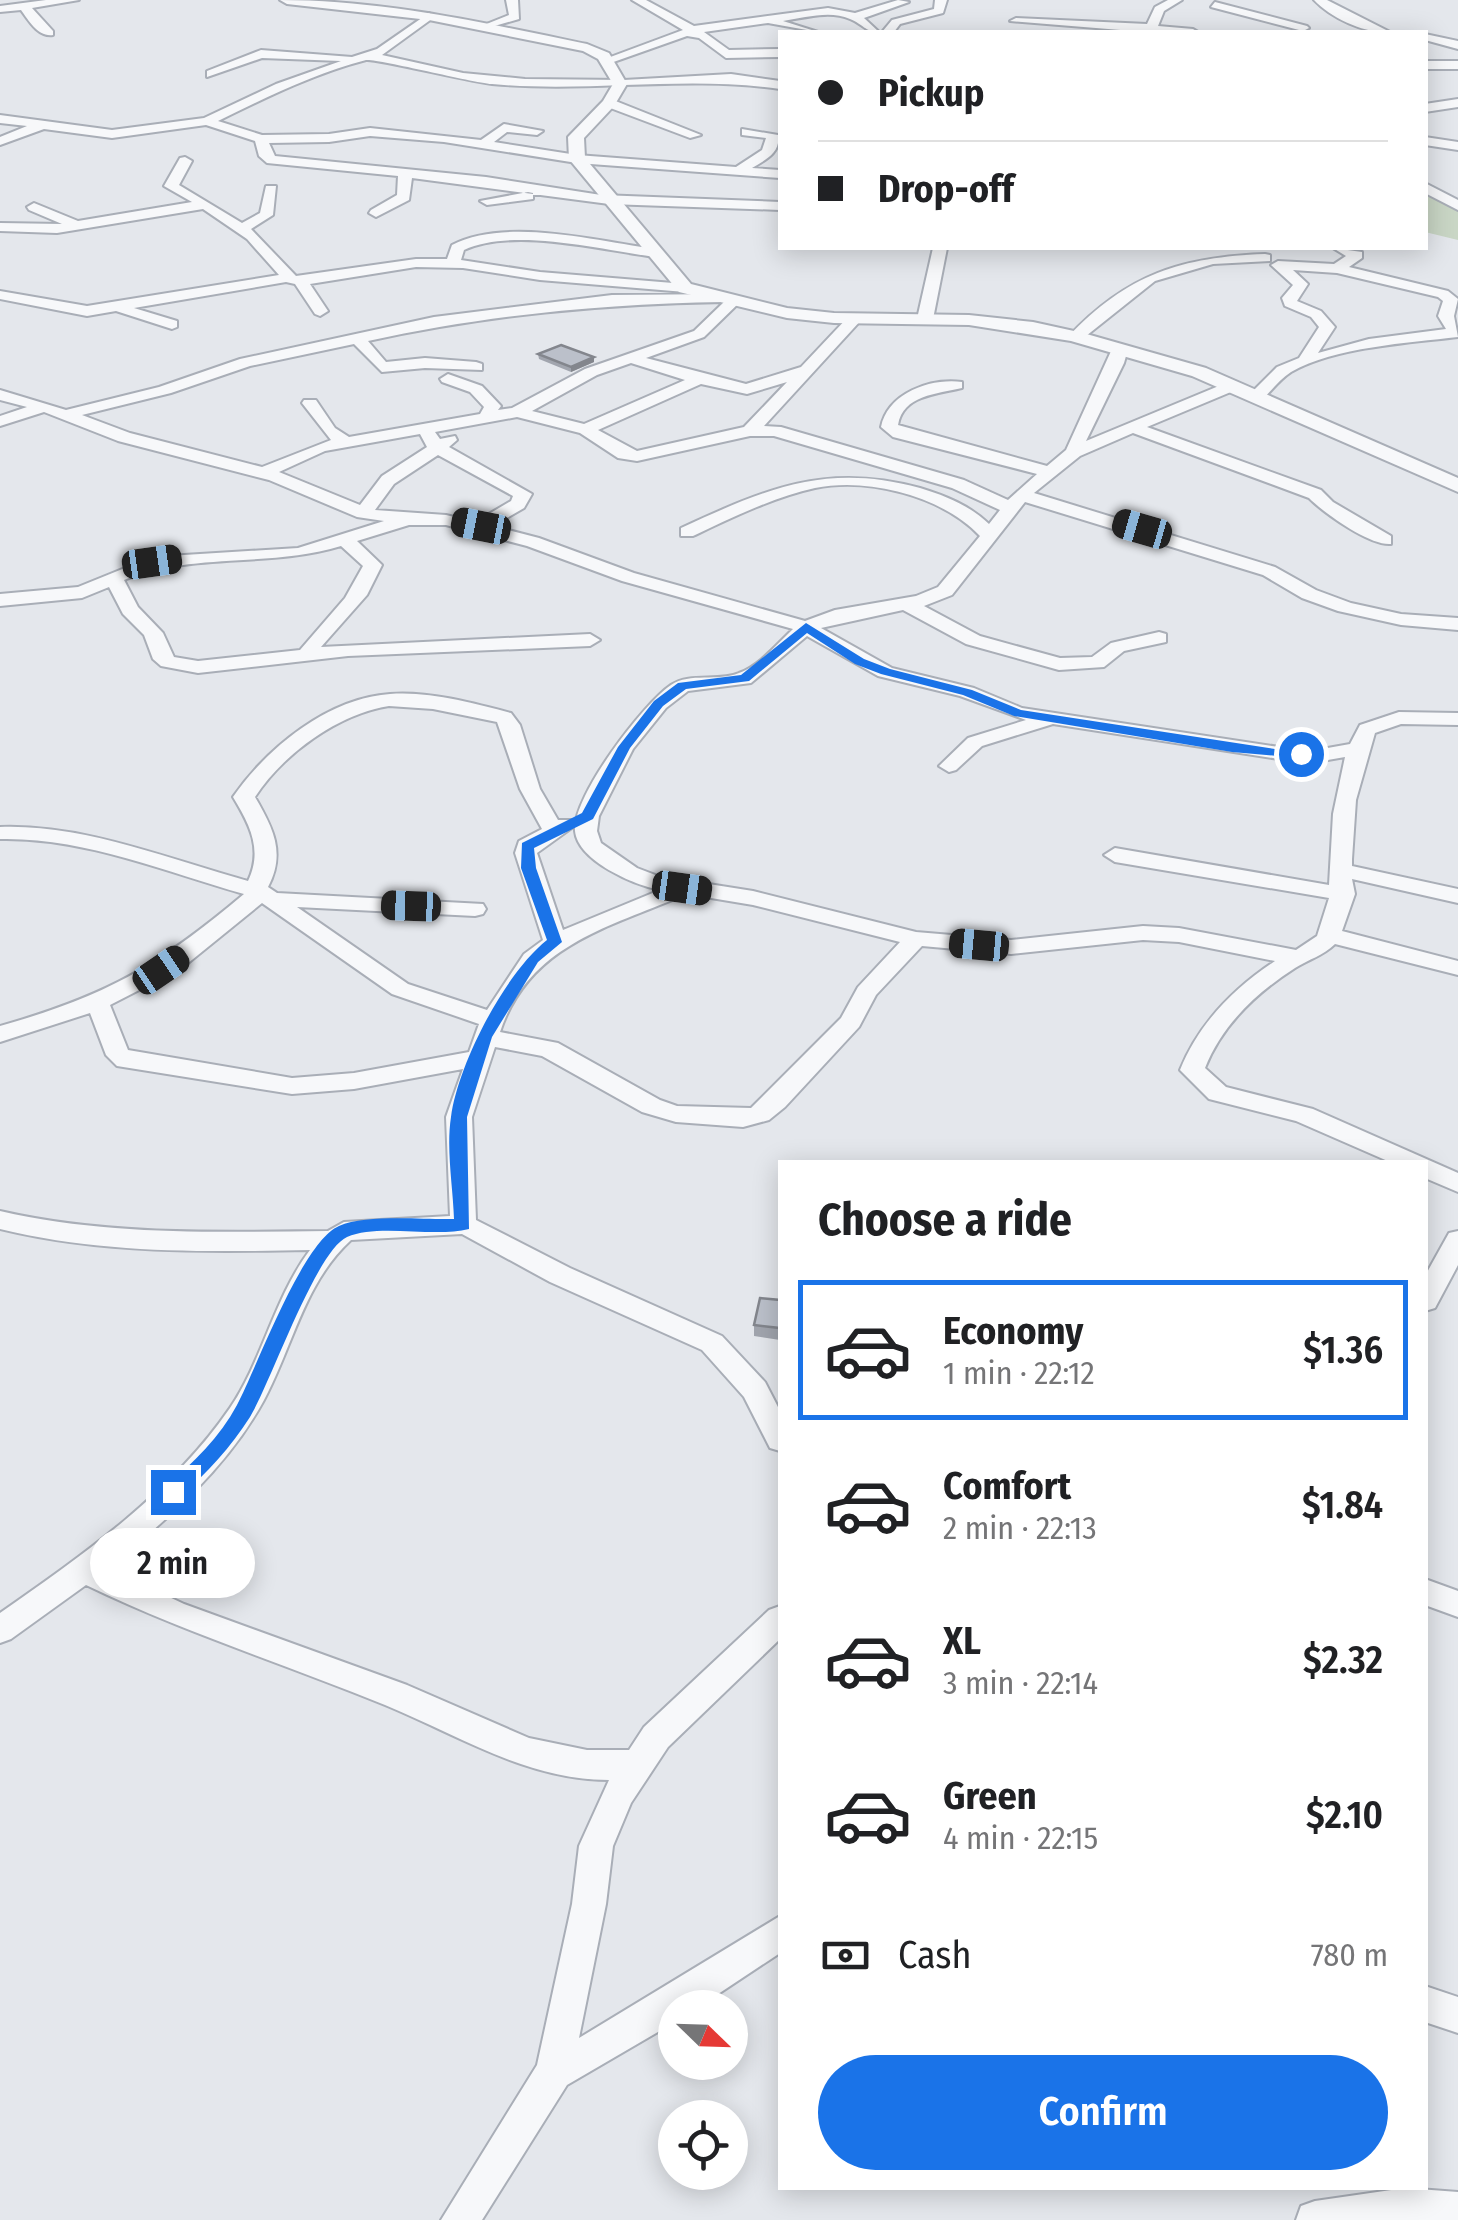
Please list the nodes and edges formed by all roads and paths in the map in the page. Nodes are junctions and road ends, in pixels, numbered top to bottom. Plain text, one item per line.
1 (73, 0) edge
2 (287, 0) edge
3 (512, 0) edge
4 (638, 0) edge
5 (941, 0) edge
6 (1176, 0) edge
7 (1320, 0) edge
8 (903, 2) dead end
9 (366, 4) edge
10 (1215, 5) dead end
11 (1022, 6) dead end
12 (25, 7) junction
13 (1360, 8) dead end
14 (0, 9) edge
15 (432, 13) junction
16 (1345, 15) junction
17 (856, 17) junction
18 (768, 20) junction
19 (1016, 21) junction
20 (1312, 21) edge
21 (488, 27) junction
22 (805, 30) edge
23 (872, 30) edge
24 (890, 30) edge
25 (1007, 30) edge
26 (1150, 30) edge
27 (1378, 30) edge
28 (691, 32) junction
29 (50, 33) dead end
30 (1428, 38) edge
31 (1458, 46) edge
32 (778, 53) edge
33 (364, 57) junction
34 (610, 62) junction
35 (1428, 65) edge
36 (1458, 66) edge
37 (212, 74) dead end
38 (619, 83) junction
39 (778, 85) edge
40 (1428, 98) edge
41 (610, 103) junction
42 (1454, 104) edge
43 (1428, 108) edge
44 (0, 119) edge
45 (207, 121) junction
46 (45, 124) junction
47 (537, 130) dead end
48 (747, 132) dead end
49 (695, 135) dead end
50 (260, 139) junction
51 (0, 141) edge
52 (1428, 141) edge
53 (482, 144) junction
54 (1458, 146) edge
55 (577, 160) junction
56 (185, 162) dead end
57 (738, 170) junction
58 (778, 174) edge
59 (406, 175) junction
60 (1428, 189) edge
61 (271, 190) dead end
62 (552, 194) junction
63 (608, 198) junction
64 (487, 201) dead end
65 (206, 204) junction
66 (778, 206) edge
67 (1458, 206) edge
68 (34, 208) dead end
69 (376, 213) dead end
70 (76, 226) junction
71 (0, 227) edge
72 (242, 228) junction
73 (940, 250) edge
74 (1345, 250) edge
75 (655, 254) junction
76 (1265, 257) edge
77 (454, 263) junction
78 (1337, 269) junction
79 (294, 280) junction
80 (685, 288) junction
81 (0, 295) edge
82 (732, 299) junction
83 (117, 308) junction
84 (320, 311) dead end
85 (855, 318) junction
86 (924, 319) junction
87 (172, 324) dead end
88 (1456, 332) edge
89 (1076, 337) junction
90 (358, 339) junction
91 (1120, 349) junction
92 (630, 358) junction
93 (1306, 361) junction
94 (476, 367) dead end
95 (808, 370) junction
96 (448, 379) dead end
97 (700, 379) junction
98 (956, 384) dead end
99 (1232, 386) junction
100 (0, 395) edge
101 (1258, 396) junction
102 (310, 402) dead end
103 (46, 407) junction
104 (517, 412) junction
105 (64, 414) junction
106 (484, 419) junction
107 (0, 421) edge
108 (1131, 426) junction
109 (425, 428) junction
110 (586, 429) junction
111 (750, 432) junction
112 (346, 443) junction
113 (436, 446) junction
114 (1074, 452) junction
115 (263, 472) junction
116 (1051, 472) junction
117 (1458, 486) edge
118 (1016, 501) junction
119 (362, 513) junction
120 (409, 520) junction
121 (481, 526) junction
122 (686, 532) dead end
123 (987, 533) junction
124 (1384, 540) dead end
125 (346, 541) junction
126 (115, 580) junction
127 (0, 600) edge
128 (907, 604) junction
129 (1458, 624) edge
130 (806, 627) junction
131 (1159, 638) dead end
132 (590, 640) dead end
133 (306, 655) junction
134 (1458, 719) edge
135 (1047, 720) junction
136 (1358, 749) junction
137 (949, 766) dead end
138 (588, 816) junction
139 (554, 830) junction
140 (0, 833) edge
141 (1116, 855) dead end
142 (1343, 882) junction
143 (682, 888) junction
144 (263, 893) junction
145 (1458, 896) edge
146 (475, 909) dead end
147 (1330, 935) junction
148 (916, 939) junction
149 (555, 942) junction
150 (1293, 958) junction
151 (1458, 968) edge
152 (97, 1002) junction
153 (0, 1034) edge
154 (485, 1038) junction
155 (1407, 1160) edge
156 (1428, 1169) edge
157 (1458, 1182) edge
158 (0, 1220) edge
159 (463, 1225) junction
160 (331, 1240) junction
161 (1458, 1240) edge
162 (1428, 1295) edge
163 (778, 1436) edge
164 (84, 1570) junction
165 (1428, 1593) edge
166 (1458, 1604) edge
167 (778, 1621) edge
168 (0, 1630) edge
169 (638, 1764) junction
170 (778, 1934) edge
171 (1428, 2005) edge
172 (1458, 2015) edge
173 (554, 2072) junction
174 (1458, 2211) edge
175 (1332, 2212) edge
176 (460, 2220) edge

1 - 12 street
2 - 9 street
3 - 21 street
4 - 28 street
5 - 24 street
6 - 26 street
7 - 20 street
8 - 17 street
9 - 15 street
10 - 20 street
11 - 19 street
12 - 14 street
12 - 29 street
13 - 16 street
15 - 21 street
15 - 33 street
16 - 20 street
16 - 27 street
17 - 18 street
17 - 23 street
18 - 22 street
18 - 28 street
19 - 25 street
19 - 26 street
21 - 34 street
28 - 32 street
28 - 34 street
30 - 31 street
33 - 37 street
33 - 38 street
33 - 45 street
34 - 38 street
35 - 36 street
38 - 39 street
38 - 41 street
40 - 42 street
41 - 49 street
41 - 55 street
42 - 43 street
44 - 46 street
45 - 46 street
45 - 50 street
46 - 51 street
47 - 53 street
48 - 57 street
50 - 53 street
50 - 59 street
52 - 54 street
53 - 55 street
55 - 57 street
55 - 63 street
56 - 65 street
57 - 58 street
59 - 62 street
59 - 69 street
60 - 67 street
61 - 72 street
62 - 63 street
62 - 64 street
63 - 66 street
63 - 75 street
65 - 70 street
65 - 72 street
68 - 70 street
70 - 71 street
72 - 79 street
73 - 86 street
74 - 78 street
75 - 77 street
75 - 80 street
76 - 78 street
76 - 89 street
76 - 93 street
77 - 79 street
77 - 80 street
78 - 88 street
79 - 83 street
79 - 84 street
80 - 82 street
81 - 83 street
82 - 85 street
82 - 90 street
82 - 92 street
83 - 87 street
85 - 86 street
85 - 95 street
86 - 89 street
88 - 93 street
89 - 91 street
90 - 94 street
90 - 105 street
91 - 99 street
91 - 114 street
92 - 97 street
92 - 104 street
93 - 101 street
95 - 97 street
95 - 111 street
96 - 106 street
97 - 110 street
98 - 116 street
99 - 101 street
99 - 108 street
100 - 103 street
101 - 117 street
102 - 112 street
103 - 105 street
103 - 107 street
104 - 106 street
104 - 110 street
105 - 115 street
106 - 109 street
106 - 113 street
108 - 114 street
108 - 124 street
109 - 112 street
109 - 113 street
110 - 111 street
111 - 118 street
112 - 115 street
113 - 119 street
113 - 121 street
114 - 116 street
115 - 119 street
116 - 118 street
118 - 123 street
118 - 129 street
119 - 120 street
120 - 121 street
120 - 125 street
121 - 130 street
122 - 123 street
123 - 128 street
125 - 126 street
125 - 133 street
126 - 127 street
126 - 133 street
128 - 130 street
128 - 131 street
130 - 135 street
130 - 138 street
132 - 133 street
134 - 136 street
135 - 136 street
135 - 137 street
136 - 142 street
138 - 139 street
138 - 143 street
139 - 144 street
139 - 149 street
140 - 144 street
141 - 142 street
142 - 145 street
142 - 147 street
143 - 148 street
143 - 149 street
144 - 146 street
144 - 152 street
144 - 154 street
147 - 150 street
147 - 151 street
148 - 150 street
148 - 154 street
149 - 154 street
150 - 155 street
152 - 153 street
152 - 154 street
154 - 159 street
156 - 157 street
158 - 160 street
159 - 160 street
159 - 163 street
160 - 164 street
161 - 162 street
164 - 168 street
164 - 169 street
165 - 166 street
167 - 169 street
169 - 173 street
170 - 173 street
171 - 172 street
173 - 176 street
174 - 175 street

